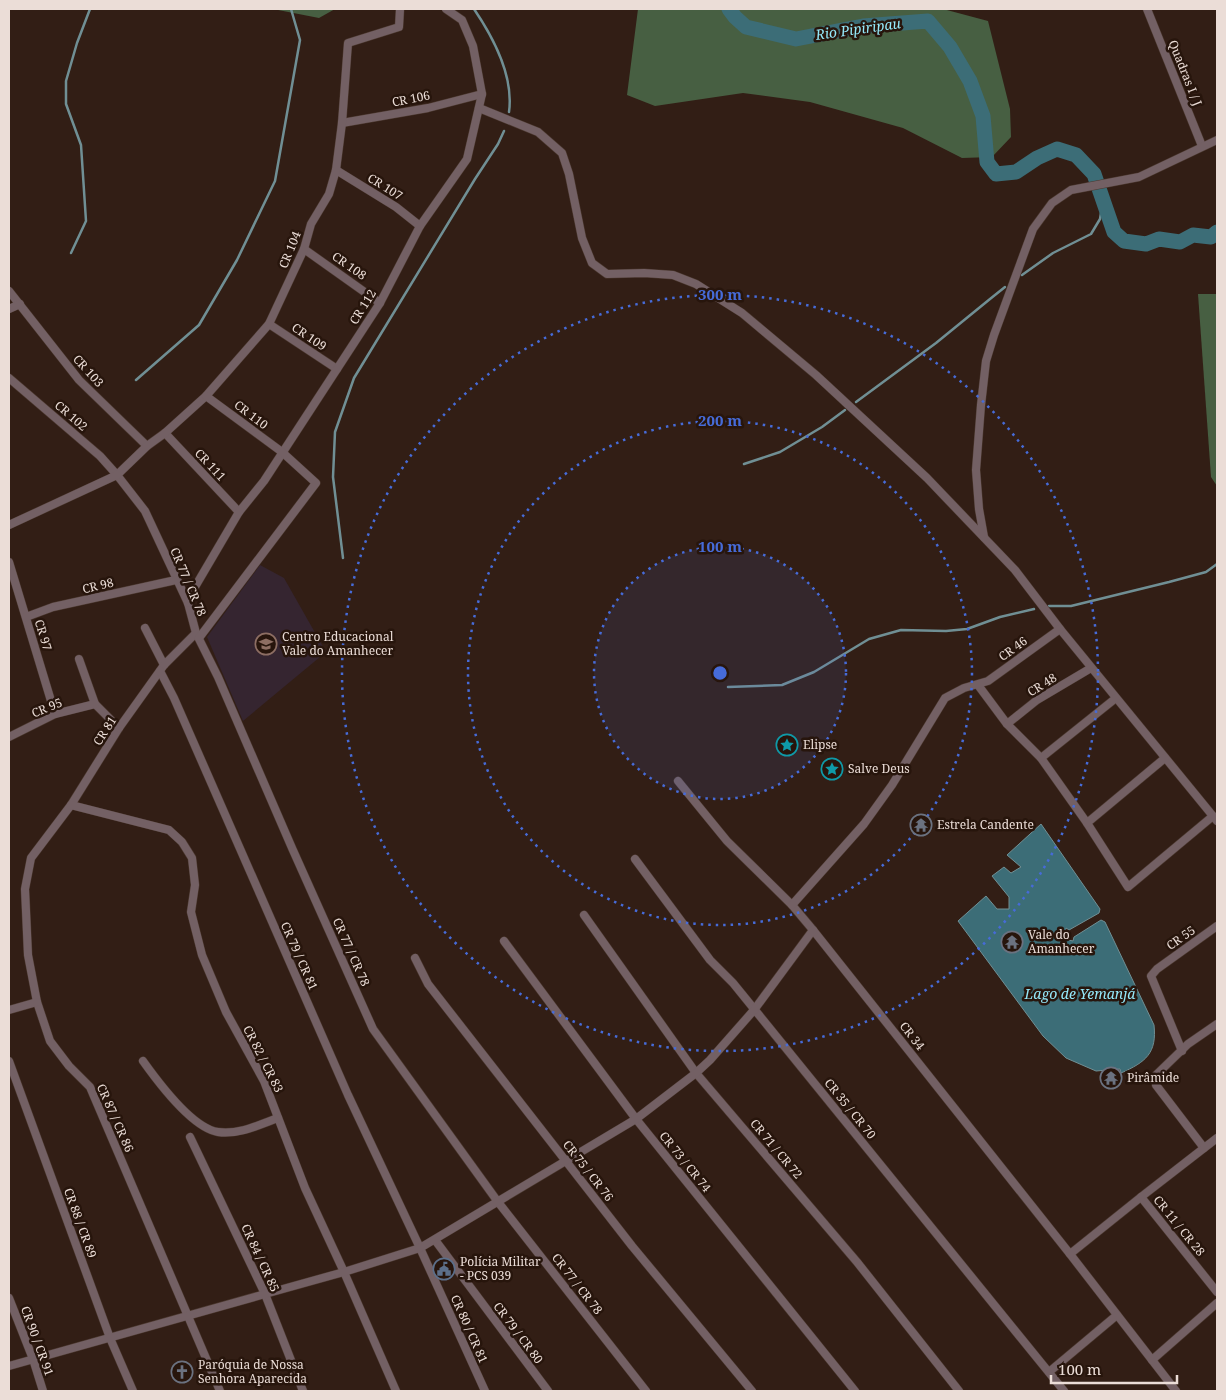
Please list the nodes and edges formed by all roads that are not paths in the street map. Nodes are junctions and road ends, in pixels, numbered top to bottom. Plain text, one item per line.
1 (400, 9) edge
2 (446, 9) edge
3 (1147, 9) edge
4 (482, 94) junction
5 (479, 108) junction
6 (342, 123) junction
7 (1217, 140) edge
8 (1202, 146) junction
9 (336, 170) junction
10 (420, 226) junction
11 (304, 248) junction
12 (9, 291) edge
13 (380, 302) junction
14 (20, 304) junction
15 (9, 309) edge
16 (269, 324) junction
17 (337, 369) junction
18 (9, 378) edge
19 (206, 396) junction
20 (165, 433) junction
21 (147, 446) junction
22 (282, 452) junction
23 (117, 475) junction
24 (239, 512) junction
25 (9, 524) edge
26 (984, 537) junction
27 (9, 562) edge
28 (176, 580) junction
29 (188, 604) junction
30 (26, 617) junction
31 (145, 628) dead end
32 (1060, 629) junction
33 (198, 635) junction
34 (79, 659) dead end
35 (162, 668) junction
36 (1091, 668) junction
37 (978, 685) junction
38 (1116, 698) junction
39 (95, 704) junction
40 (56, 714) junction
41 (1007, 724) junction
42 (119, 728) junction
43 (9, 737) edge
44 (1041, 758) junction
45 (1165, 758) junction
46 (678, 781) dead end
47 (71, 805) junction
48 (1215, 818) edge
49 (1087, 824) junction
50 (635, 859) dead end
51 (792, 906) junction
52 (584, 915) dead end
53 (1217, 926) edge
54 (813, 930) junction
55 (504, 941) dead end
56 (415, 958) dead end
57 (37, 1002) junction
58 (9, 1010) edge
59 (754, 1010) junction
60 (1217, 1024) edge
61 (1182, 1051) junction
62 (9, 1061) edge
63 (143, 1061) dead end
64 (696, 1073) junction
65 (278, 1118) junction
66 (636, 1119) junction
67 (190, 1137) dead end
68 (1217, 1140) edge
69 (1204, 1148) junction
70 (566, 1160) junction
71 (1141, 1196) junction
72 (498, 1202) junction
73 (434, 1240) junction
74 (420, 1248) junction
75 (1070, 1254) junction
76 (344, 1272) junction
77 (1217, 1292) edge
78 (265, 1294) junction
79 (9, 1298) edge
80 (1217, 1303) edge
81 (188, 1315) junction
82 (1117, 1315) junction
83 (110, 1338) junction
84 (33, 1359) junction
85 (1152, 1360) junction
86 (9, 1366) edge
87 (1049, 1372) junction
88 (43, 1391) edge
89 (132, 1391) edge
90 (220, 1391) edge
91 (303, 1391) edge
92 (396, 1391) edge
93 (484, 1391) edge
94 (548, 1391) edge
95 (646, 1391) edge
96 (752, 1391) edge
97 (856, 1391) edge
98 (959, 1391) edge
99 (1064, 1391) edge
100 (1176, 1391) edge

1 - 6 street, CR 104
2 - 4 street, CR 112
3 - 8 street, Quadras I / J
4 - 5 street, CR 112
4 - 6 street, CR 106
5 - 10 street, CR 112
5 - 26 street
6 - 9 street, CR 104
7 - 8 street
8 - 26 street
9 - 10 street, CR 107
9 - 11 street, CR 104
10 - 13 street, CR 112
11 - 13 street, CR 108
11 - 16 street, CR 104
12 - 14 street, CR 103
13 - 17 street, CR 112
14 - 15 street
14 - 21 street, CR 103
16 - 17 street, CR 109
16 - 19 street, CR 104
17 - 22 street, CR 112
18 - 23 street, CR 102
19 - 20 street, CR 104
19 - 22 street, CR 110
20 - 21 street, CR 104
20 - 24 street, CR 111
21 - 23 street, CR 104
22 - 24 street, CR 112
22 - 33 street, CR 110
23 - 25 street, CR 104
23 - 28 street, CR 77 / CR 78
24 - 29 street, CR 112
26 - 32 street
27 - 30 street, CR 97
28 - 29 street, CR 77 / CR 78
28 - 30 street, CR 98
29 - 33 street, CR 77 / CR 78
30 - 40 street, CR 97
31 - 35 street, CR 79 / CR 81
32 - 36 street
32 - 37 street, CR 46
33 - 35 street, CR 81
33 - 72 street, CR 77 / CR 78
34 - 39 street
35 - 42 street, CR 81
35 - 74 street, CR 79 / CR 81
36 - 38 street
36 - 41 street, CR 48
37 - 41 street
37 - 51 street, CR 46
38 - 44 street
38 - 45 street
39 - 40 street, CR 95
39 - 42 street
40 - 43 street, CR 95
41 - 44 street
42 - 47 street, CR 81
44 - 49 street
45 - 48 street
45 - 49 street
46 - 51 street, CR 34
47 - 57 street, CR 87 / CR 86
47 - 65 street, CR 82 / CR 83
48 - 49 street
50 - 59 street, CR 35 / CR 70
51 - 54 street, CR 34
52 - 64 street, CR 71 / CR 72
53 - 61 street, CR 55
54 - 59 street
54 - 75 street, CR 34
55 - 66 street, CR 73 / CR 74
56 - 70 street, CR 75 / CR 76
57 - 58 street
57 - 81 street, CR 87 / CR 86
59 - 64 street
59 - 87 street, CR 35 / CR 70
60 - 61 street
61 - 69 street
62 - 83 street, CR 88 / CR 89
63 - 65 street
64 - 66 street
64 - 98 street, CR 71 / CR 72
65 - 76 street, CR 82 / CR 83
66 - 70 street
66 - 97 street, CR 73 / CR 74
67 - 78 street, CR 84 / CR 85
68 - 69 street
69 - 71 street
70 - 72 street
70 - 96 street, CR 75 / CR 76
71 - 75 street
71 - 77 street, CR 11 / CR 28
72 - 73 street
72 - 95 street, CR 77 / CR 78
73 - 74 street
73 - 94 street, CR 79 / CR 80
74 - 76 street
74 - 93 street, CR 80 / CR 81
75 - 82 street, CR 34
76 - 78 street
76 - 92 street, CR 82 / CR 83
78 - 81 street
78 - 91 street, CR 84 / CR 85
79 - 84 street, CR 90 / CR 91
80 - 85 street
81 - 83 street
81 - 90 street, CR 87 / CR 86
82 - 85 street, CR 34
82 - 87 street
83 - 84 street
83 - 89 street, CR 88 / CR 89
84 - 86 street
84 - 88 street, CR 90 / CR 91
85 - 100 street, CR 34
87 - 99 street, CR 35 / CR 70

